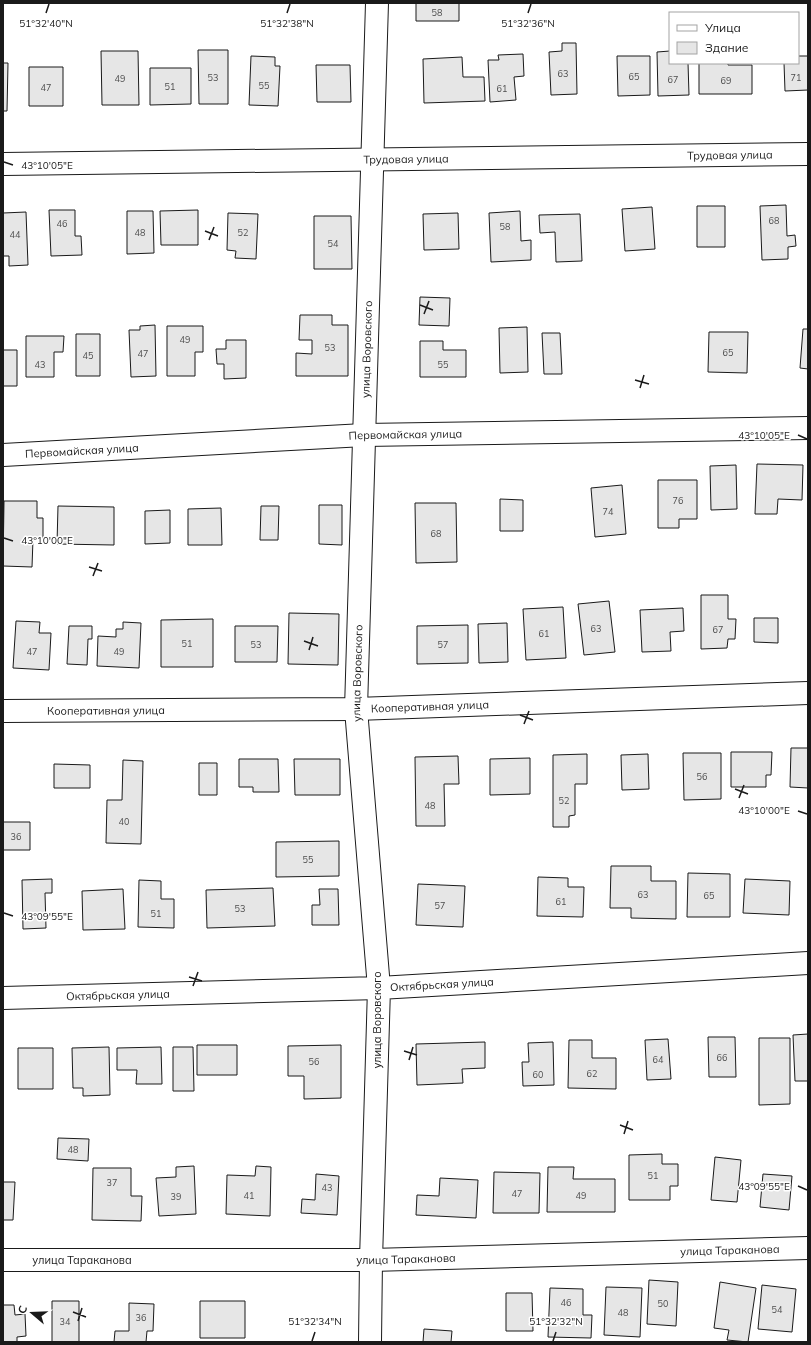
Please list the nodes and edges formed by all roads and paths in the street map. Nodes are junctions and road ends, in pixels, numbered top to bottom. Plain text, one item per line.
1 (376, 3) edge
2 (808, 154) edge
3 (372, 159) junction
4 (3, 164) edge
5 (808, 428) edge
6 (364, 435) junction
7 (3, 455) edge
8 (808, 693) edge
9 (356, 710) junction
10 (3, 711) edge
11 (808, 963) edge
12 (379, 988) junction
13 (3, 998) edge
14 (808, 1248) edge
15 (3, 1260) edge
16 (371, 1260) junction
17 (370, 1342) edge

1 - 3 street, улица Воровского
2 - 3 street, Трудовая улица
3 - 4 street, Трудовая улица
3 - 6 street, улица Воровского
5 - 6 street, Первомайская улица
6 - 7 street, Первомайская улица
6 - 9 street, улица Воровского
8 - 9 street, Кооперативная улица
9 - 10 street, Кооперативная улица
9 - 12 street, улица Воровского
11 - 12 street, Октябрьская улица
12 - 13 street, Октябрьская улица
12 - 16 street, улица Воровского
14 - 16 street, улица Тараканова
15 - 16 street, улица Тараканова
16 - 17 street, улица Воровского

